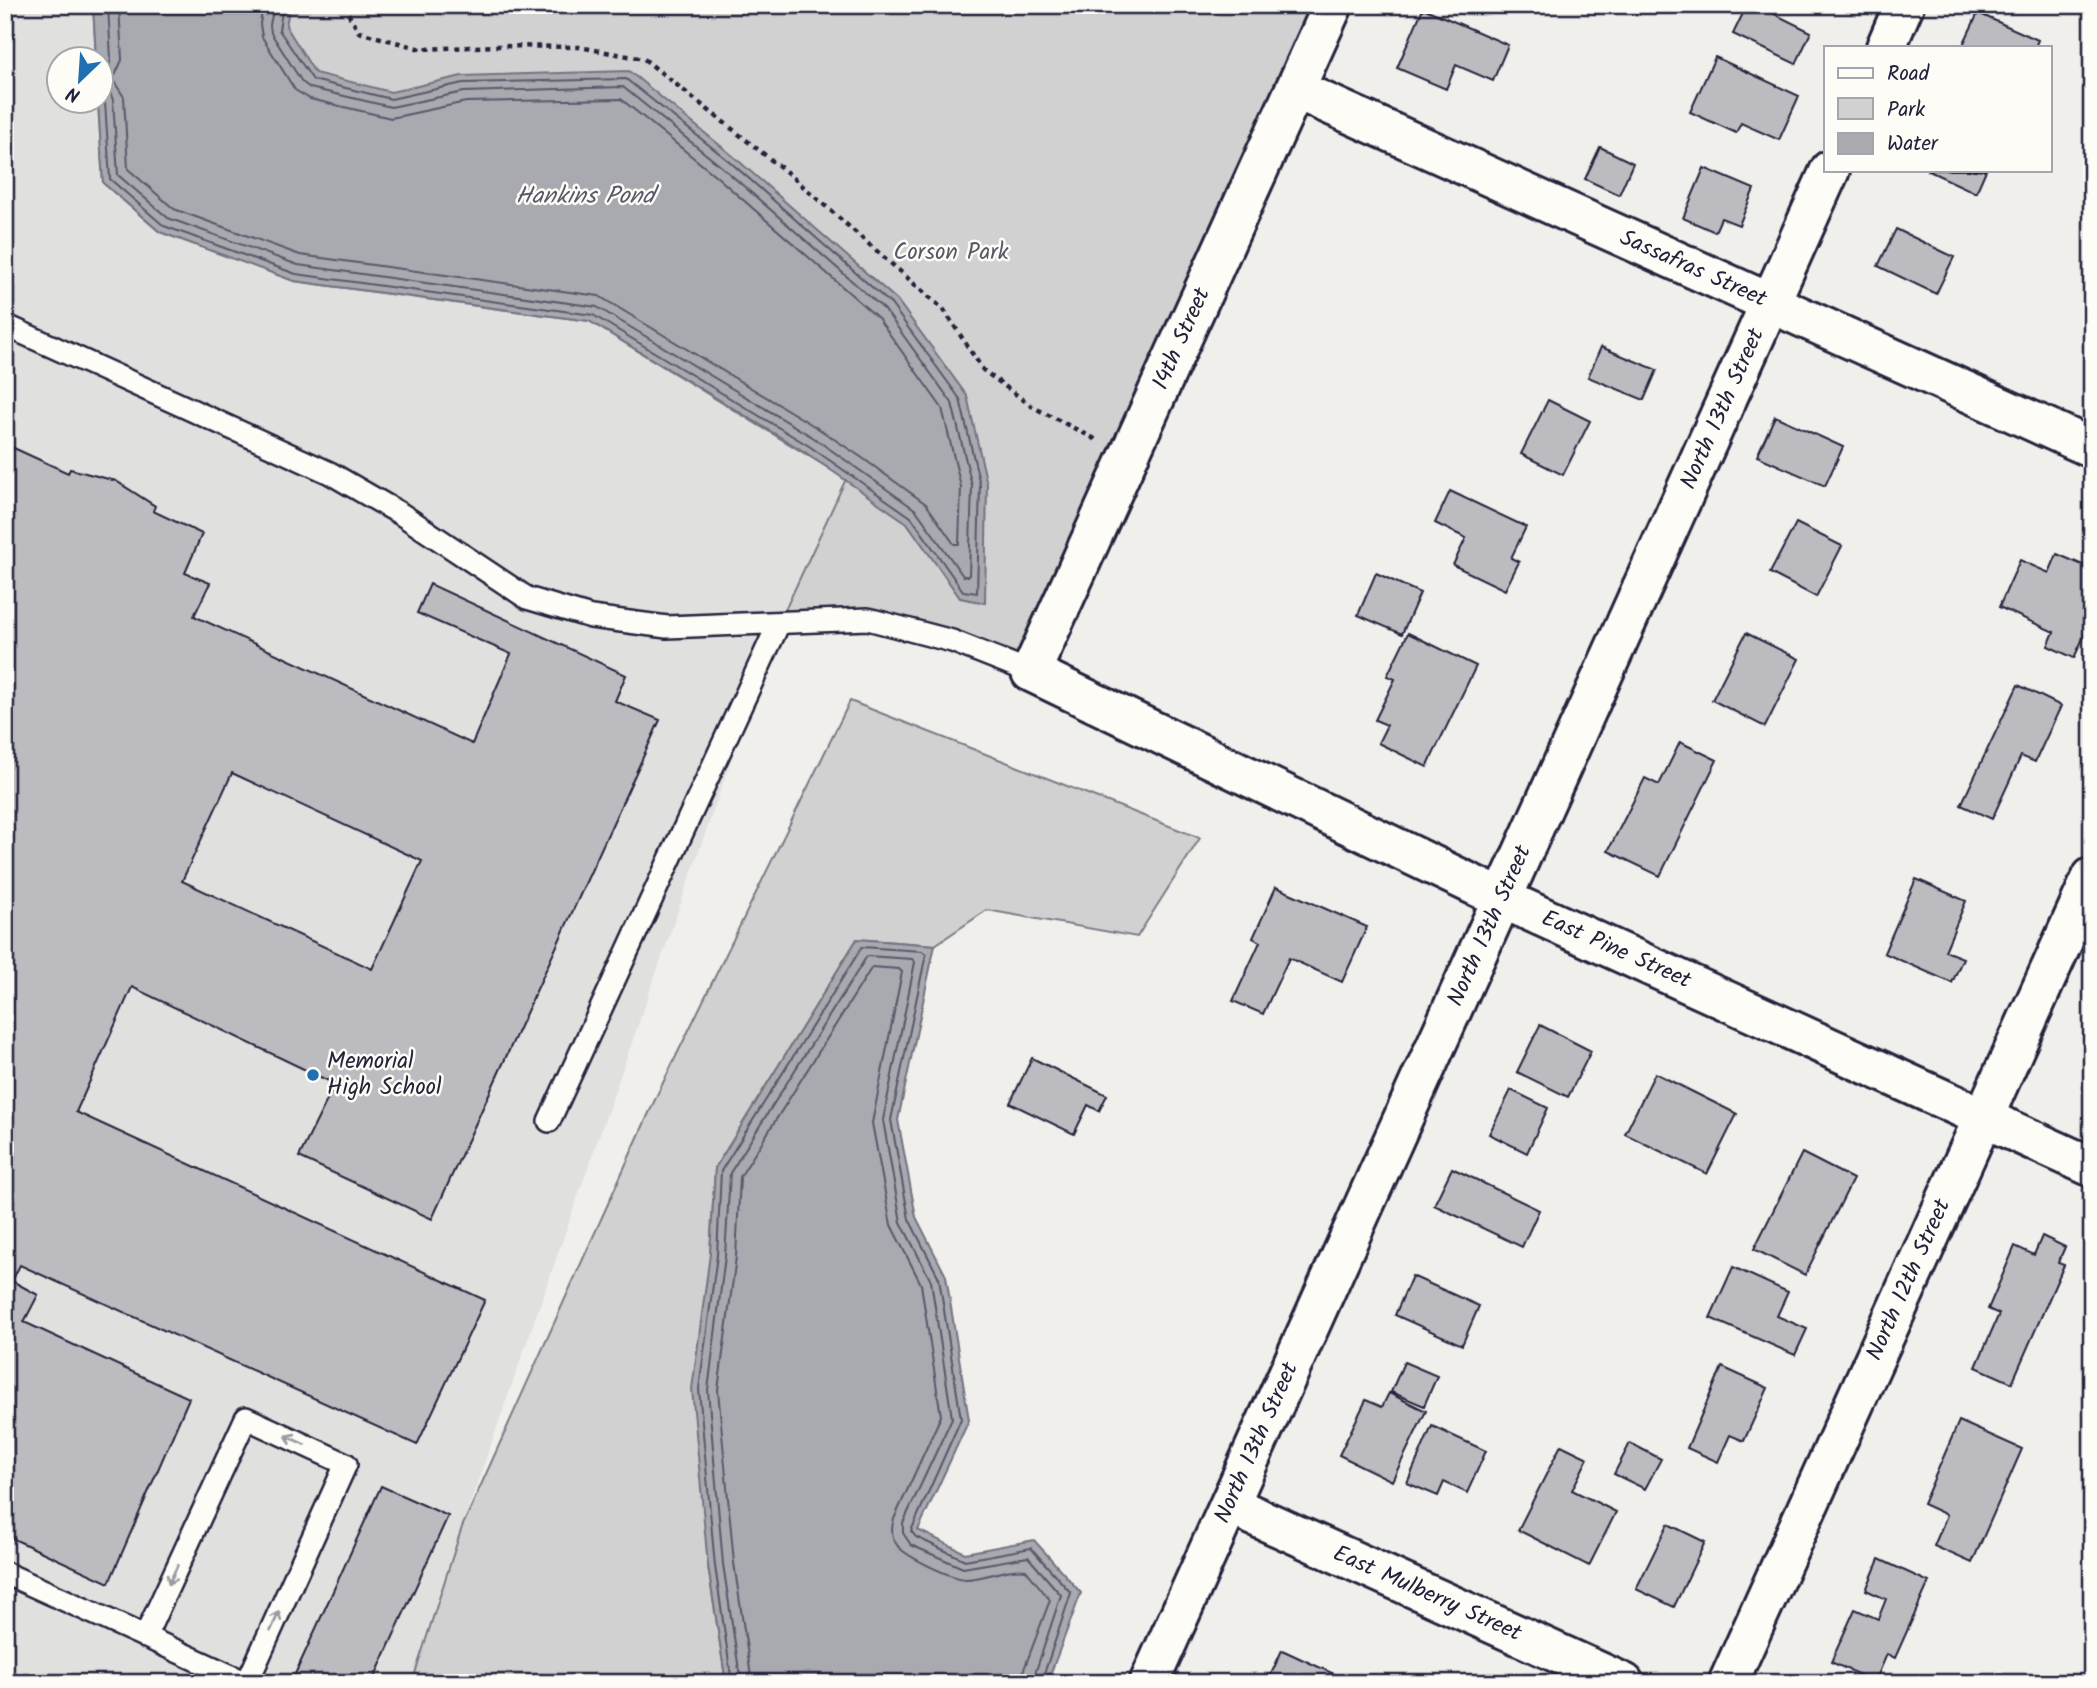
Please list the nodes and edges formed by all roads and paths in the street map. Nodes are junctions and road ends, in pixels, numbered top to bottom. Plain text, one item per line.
1 (343, 5) edge
2 (1333, 5) edge
3 (1905, 5) edge
4 (1886, 46) edge
5 (1295, 89) junction
6 (1829, 172) edge
7 (1770, 304) junction
8 (5, 325) edge
9 (2092, 448) edge
10 (1129, 457) junction
11 (779, 623) junction
12 (1031, 672) junction
13 (2092, 877) edge
14 (1503, 899) junction
15 (1983, 1117) junction
16 (549, 1121) dead end
17 (2092, 1167) edge
18 (1230, 1504) junction
19 (5, 1573) edge
20 (145, 1637) junction
21 (247, 1683) edge
22 (1149, 1683) edge
23 (1624, 1683) edge
24 (1728, 1683) edge

1 - 10 path
2 - 5 street, 14th Street
3 - 4 street
5 - 7 street, Sassafras Street
5 - 10 street, 14th Street
6 - 7 street, North 13th Street
7 - 9 street, Sassafras Street
7 - 14 street, North 13th Street
8 - 11 lane
10 - 12 street, 14th Street
11 - 12 lane
11 - 16 lane
12 - 14 street, East Pine Street
13 - 15 street, North 12th Street
14 - 15 street, East Pine Street
14 - 18 street, North 13th Street
15 - 17 street, East Pine Street
15 - 24 street, North 12th Street
18 - 22 street, North 13th Street
18 - 23 street, East Mulberry Street
19 - 20 lane
20 - 21 lane
21 -> 20 lane

